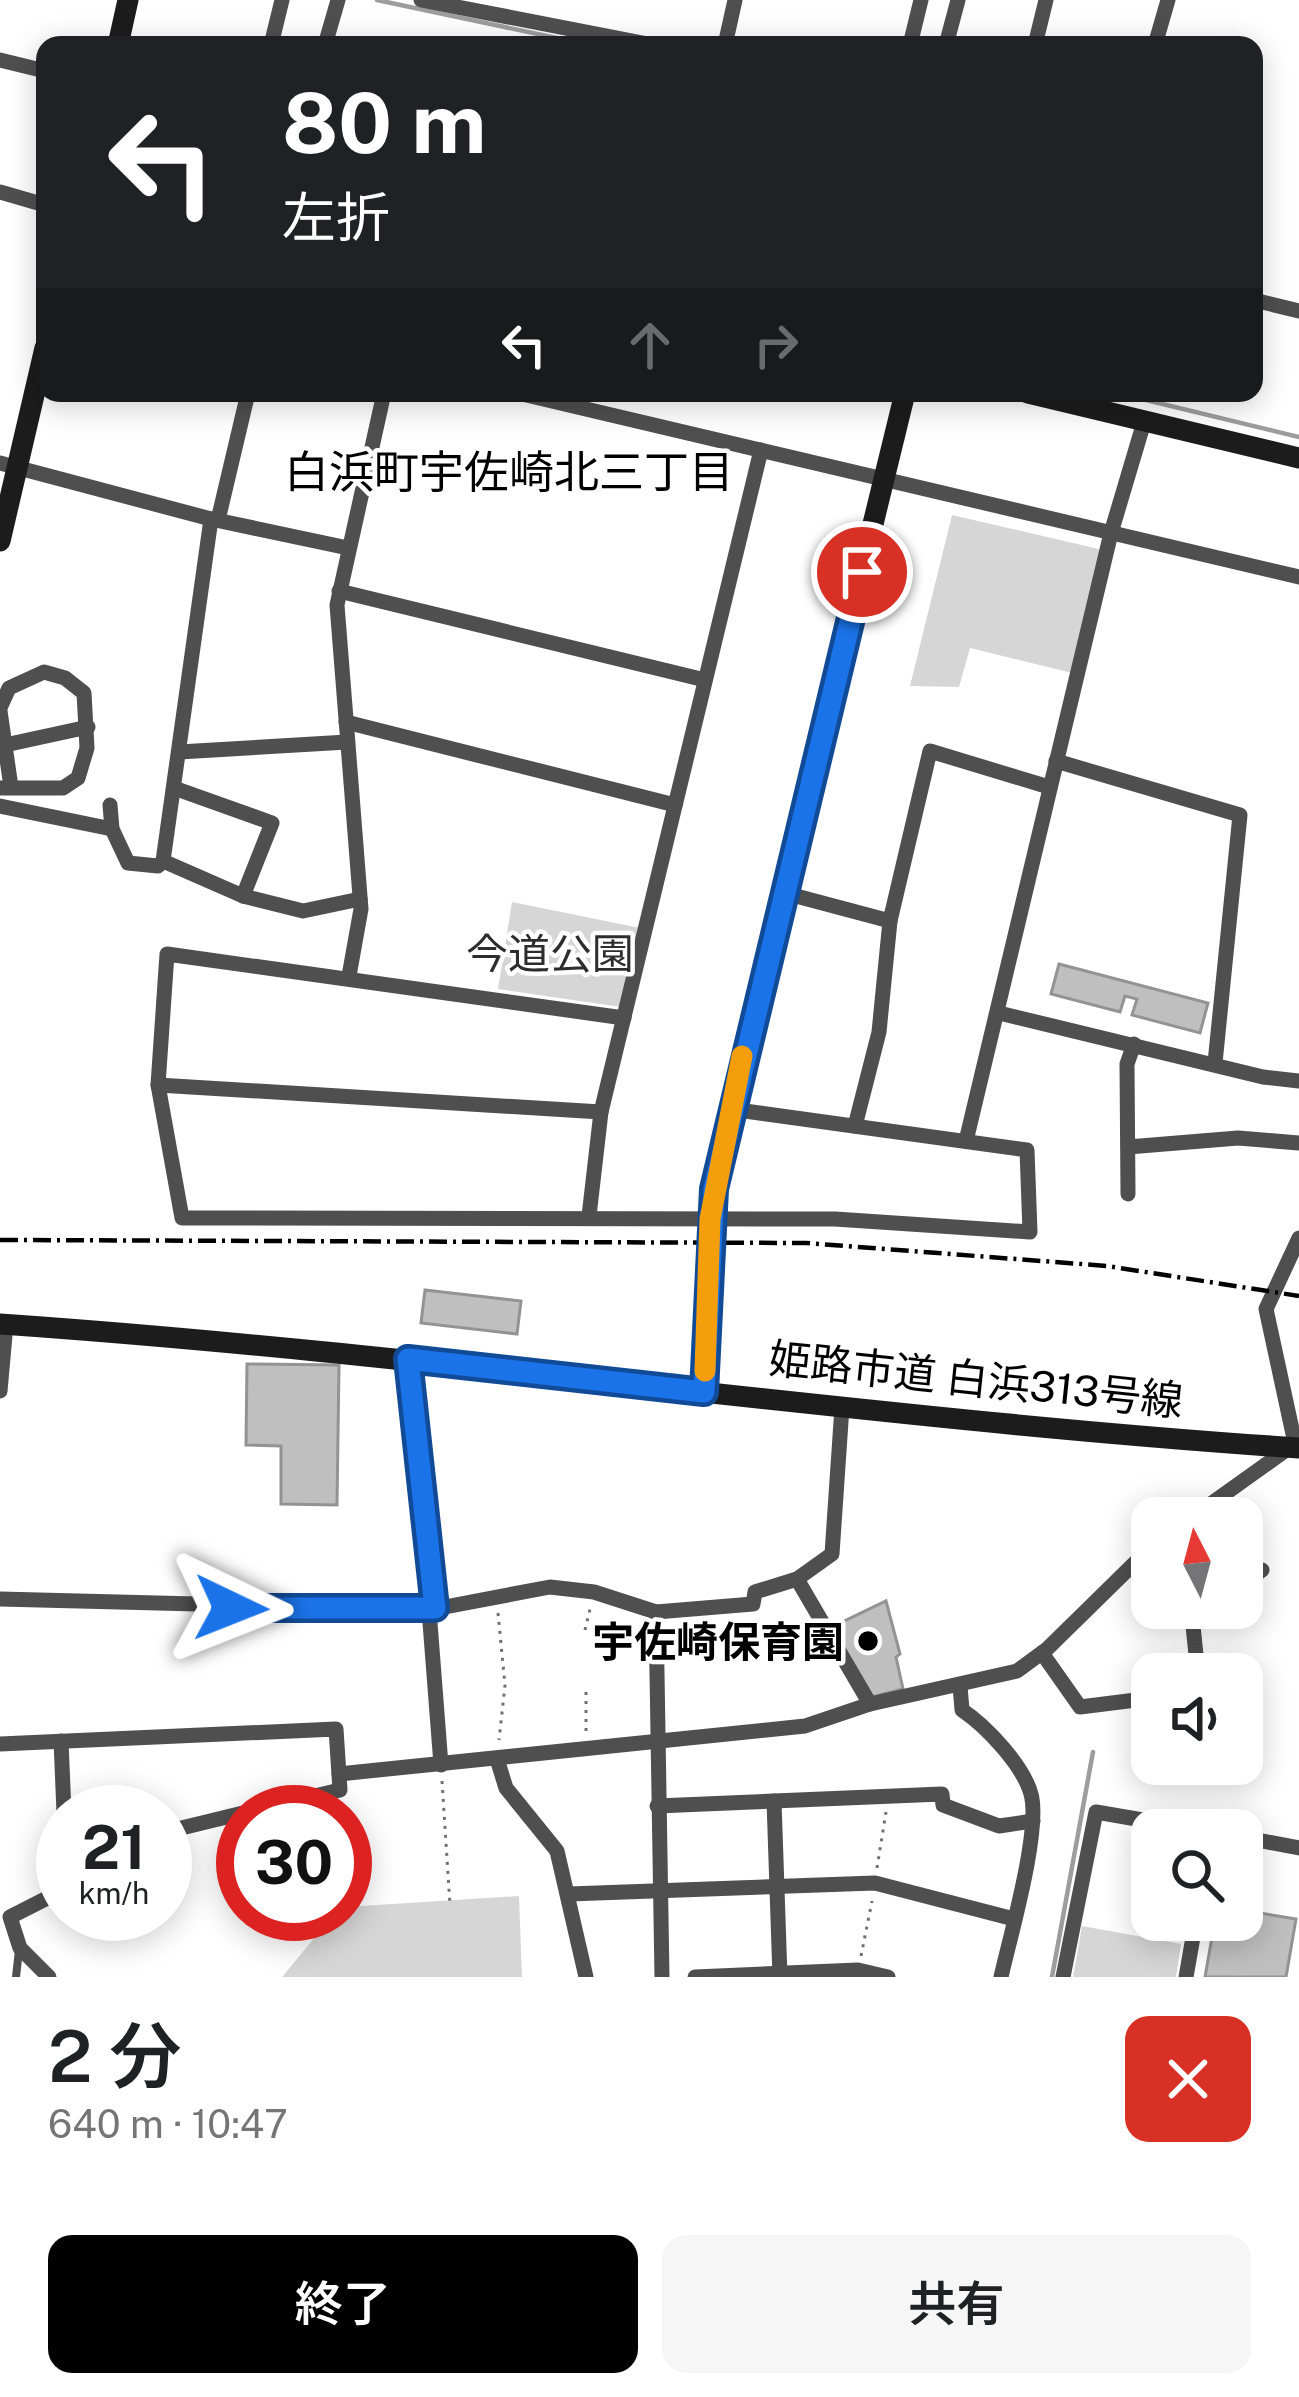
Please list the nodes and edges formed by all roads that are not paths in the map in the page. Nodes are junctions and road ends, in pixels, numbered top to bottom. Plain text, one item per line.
1 (128, 0) edge
2 (282, 0) edge
3 (338, 0) edge
4 (421, 0) edge
5 (735, 0) edge
6 (921, 0) edge
7 (958, 0) edge
8 (1046, 0) edge
9 (1168, 0) edge
10 (120, 36) edge
11 (273, 36) edge
12 (328, 36) edge
13 (607, 36) edge
14 (726, 36) edge
15 (912, 36) edge
16 (948, 36) edge
17 (1037, 36) edge
18 (1158, 36) edge
19 (0, 60) edge
20 (36, 69) edge
21 (0, 192) edge
22 (36, 202) edge
23 (1263, 302) edge
24 (1299, 311) edge
25 (36, 376) edge
26 (246, 402) edge
27 (382, 402) edge
28 (556, 402) edge
29 (903, 402) edge
30 (1064, 402) edge
31 (1144, 422) junction
32 (761, 450) junction
33 (1299, 458) edge
34 (8, 465) edge
35 (885, 480) junction
36 (215, 520) junction
37 (1111, 533) junction
38 (0, 541) edge
39 (348, 548) junction
40 (1299, 577) edge
41 (339, 591) junction
42 (705, 680) junction
43 (0, 710) edge
44 (346, 722) junction
45 (88, 727) junction
46 (347, 742) junction
47 (5, 745) junction
48 (178, 752) junction
49 (1056, 761) junction
50 (1049, 787) junction
51 (6, 788) edge
52 (174, 788) junction
53 (110, 805) dead end
54 (675, 805) junction
55 (0, 806) edge
56 (112, 829) junction
57 (163, 861) junction
58 (781, 892) junction
59 (243, 896) junction
60 (360, 899) junction
61 (890, 921) junction
62 (350, 976) junction
63 (999, 1013) junction
64 (624, 1018) junction
65 (1134, 1044) junction
66 (1215, 1063) junction
67 (1299, 1082) edge
68 (158, 1085) junction
69 (730, 1109) junction
70 (601, 1112) junction
71 (855, 1126) junction
72 (966, 1141) junction
73 (1299, 1143) edge
74 (1128, 1147) junction
75 (1128, 1194) dead end
76 (589, 1216) junction
77 (710, 1219) junction
78 (1299, 1238) edge
79 (3, 1324) edge
80 (408, 1359) junction
81 (0, 1391) edge
82 (704, 1392) junction
83 (842, 1407) junction
84 (1295, 1448) edge
85 (1222, 1497) edge
86 (1131, 1566) edge
87 (797, 1579) junction
88 (0, 1599) edge
89 (432, 1609) junction
90 (656, 1612) junction
91 (1042, 1653) junction
92 (960, 1686) junction
93 (1131, 1701) edge
94 (870, 1703) junction
95 (655, 1737) junction
96 (62, 1741) junction
97 (0, 1744) edge
98 (497, 1759) junction
99 (441, 1765) junction
100 (339, 1774) junction
101 (63, 1785) edge
102 (340, 1785) edge
103 (774, 1801) junction
104 (657, 1806) junction
105 (1131, 1818) edge
106 (1033, 1821) junction
107 (1263, 1842) edge
108 (1299, 1848) edge
109 (778, 1883) junction
110 (659, 1891) junction
111 (569, 1894) junction
112 (36, 1904) edge
113 (1014, 1919) junction
114 (1192, 1941) edge
115 (20, 1948) junction
116 (780, 1975) edge
117 (16, 1977) edge
118 (49, 1977) edge
119 (586, 1977) edge
120 (662, 1977) edge
121 (695, 1977) edge
122 (888, 1977) edge
123 (1001, 1977) edge
124 (1063, 1977) edge
125 (1186, 1977) edge

1 - 10 street
2 - 11 street
3 - 12 street
4 - 13 street
5 - 14 street
6 - 15 street
7 - 16 street
8 - 17 street
9 - 18 street
19 - 20 street
21 - 22 street
23 - 24 street
25 - 34 street
26 - 36 street
27 - 39 street
28 - 32 street
29 - 35 street
30 - 31 street
31 - 33 street
31 - 37 street
32 - 35 street
32 - 42 street
34 - 36 street
34 - 38 street
35 - 37 street
35 - 58 street
36 - 39 street
36 - 48 street
37 - 40 street
37 - 49 street
39 - 41 street
41 - 42 street
41 - 44 street
42 - 54 street
43 - 45 street
43 - 47 street
44 - 46 street
44 - 54 street
45 - 47 street
45 - 51 street
46 - 48 street
46 - 60 street
47 - 51 street
48 - 52 street
49 - 50 street
49 - 66 street
50 - 61 street
50 - 63 street
52 - 57 street
52 - 59 street
53 - 56 street
54 - 64 street
55 - 56 street
56 - 57 street
57 - 59 street
58 - 61 street
58 - 69 street
59 - 60 street
60 - 62 street
61 - 71 street
62 - 64 street
62 - 68 street
63 - 65 street
63 - 72 street
64 - 70 street
65 - 66 street
65 - 74 street
66 - 67 street
68 - 70 street
68 - 76 street
69 - 71 street
69 - 77 street
70 - 76 street
71 - 72 street
72 - 77 street
73 - 74 street
74 - 75 street
76 - 77 street
77 - 82 street
78 - 84 street
79 - 80 street, 姫路市道 白浜313号線
79 - 81 street
80 - 82 street, 姫路市道 白浜313号線
80 - 89 street
82 - 83 street, 姫路市道 白浜313号線
83 - 84 street, 姫路市道 白浜313号線
83 - 87 street
84 - 85 street
86 - 91 street
87 - 90 street
87 - 94 street
88 - 89 street
89 - 90 street
89 - 99 street
90 - 95 street
91 - 92 street
91 - 93 street
92 - 94 street
92 - 106 street
94 - 95 street
95 - 98 street
95 - 104 street
96 - 97 street
96 - 100 street
96 - 101 street
98 - 99 street
98 - 111 street
99 - 100 street
100 - 102 street
103 - 104 street
103 - 106 street
103 - 109 street
104 - 110 street
105 - 124 street
106 - 113 street
107 - 108 street
109 - 110 street
109 - 113 street
109 - 116 street
110 - 111 street
110 - 120 street
111 - 119 street
112 - 115 street
113 - 123 street
114 - 125 street
115 - 117 lane
115 - 118 street
116 - 121 street
116 - 122 street

